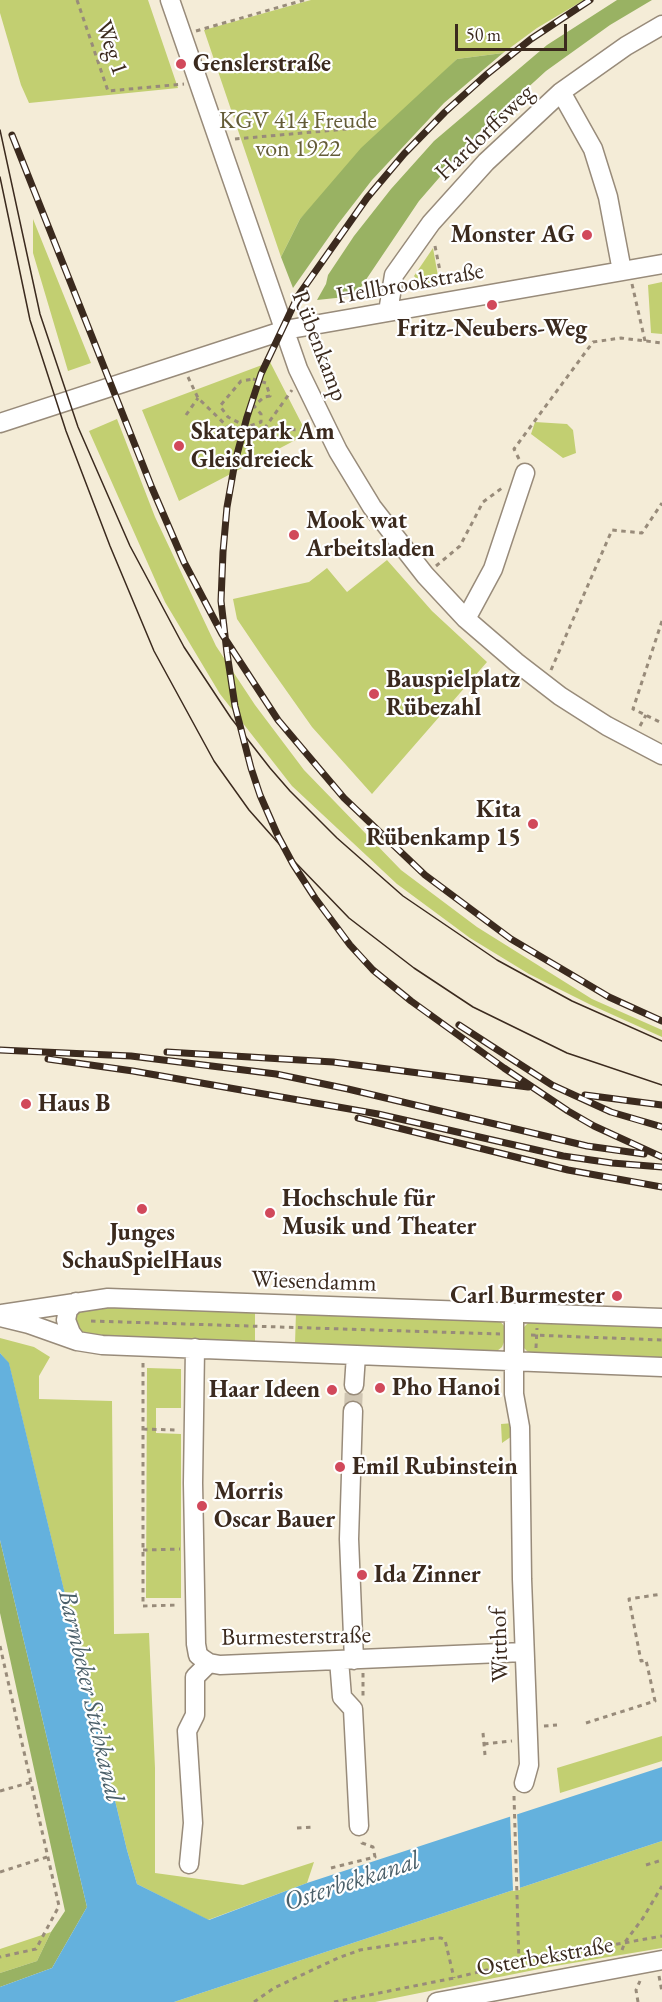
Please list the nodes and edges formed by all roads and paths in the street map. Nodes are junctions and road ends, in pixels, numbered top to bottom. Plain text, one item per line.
1 (77, 0) edge
2 (170, 0) edge
3 (304, 0) edge
4 (662, 25) edge
5 (182, 36) junction
6 (198, 83) junction
7 (561, 93) junction
8 (358, 128) dead end
9 (218, 141) junction
10 (431, 223) junction
11 (662, 264) edge
12 (625, 270) junction
13 (446, 302) junction
14 (388, 312) junction
15 (285, 330) junction
16 (645, 341) junction
17 (662, 343) edge
18 (301, 376) junction
19 (193, 390) dead end
20 (198, 398) junction
21 (186, 415) dead end
22 (228, 417) junction
23 (222, 422) junction
24 (0, 423) edge
25 (264, 429) junction
26 (327, 430) junction
27 (525, 472) junction
28 (662, 503) edge
29 (425, 575) junction
30 (466, 619) junction
31 (662, 621) edge
32 (545, 685) junction
33 (646, 715) junction
34 (662, 723) edge
35 (638, 730) dead end
36 (662, 755) edge
37 (76, 1302) junction
38 (274, 1305) junction
39 (514, 1313) junction
40 (538, 1314) junction
41 (0, 1315) edge
42 (662, 1318) edge
43 (91, 1321) dead end
44 (179, 1324) junction
45 (274, 1327) junction
46 (514, 1335) junction
47 (537, 1336) junction
48 (662, 1340) edge
49 (77, 1341) junction
50 (143, 1347) junction
51 (186, 1348) junction
52 (273, 1352) junction
53 (356, 1355) junction
54 (514, 1361) junction
55 (536, 1362) junction
56 (662, 1367) edge
57 (354, 1385) tunnel mouth
58 (353, 1411) tunnel mouth
59 (143, 1429) junction
60 (194, 1431) junction
61 (194, 1549) junction
62 (143, 1550) junction
63 (662, 1595) edge
64 (196, 1606) junction
65 (0, 1646) edge
66 (524, 1652) junction
67 (352, 1660) junction
68 (208, 1663) junction
69 (353, 1709) junction
70 (586, 1724) dead end
71 (483, 1732) dead end
72 (527, 1740) junction
73 (484, 1744) junction
74 (485, 1755) dead end
75 (32, 1782) junction
76 (524, 1783) dead end
77 (0, 1791) edge
78 (513, 1810) dead end
79 (359, 1826) joint
80 (314, 1827) dead end
81 (297, 1828) dead end
82 (46, 1857) junction
83 (662, 1860) edge
84 (189, 1864) dead end
85 (646, 1865) dead end
86 (330, 1869) dead end
87 (0, 1872) edge
88 (662, 1886) edge
89 (662, 1936) edge
90 (625, 1942) junction
91 (0, 1957) edge
92 (662, 1960) edge
93 (519, 1962) junction
94 (614, 1969) junction
95 (453, 1978) junction
96 (641, 1980) dead end
97 (536, 1993) edge
98 (254, 2002) edge
99 (334, 2002) edge
100 (437, 2002) edge
101 (638, 2002) edge

1 - 6 path, Weg 1
2 - 5 street, Rübenkamp
3 - 5 path
4 - 7 street, Hardorffsweg
5 - 6 street, Rübenkamp
6 - 9 street, Rübenkamp
7 - 10 street, Hardorffsweg
7 - 12 street
8 - 9 path
9 - 15 street, Rübenkamp
10 - 13 path
10 - 14 street, Hardorffsweg
11 - 12 street, Hellbrookstraße
12 - 13 street, Hellbrookstraße
12 - 16 path
13 - 14 street, Hellbrookstraße
14 - 15 street, Hellbrookstraße
15 - 18 street, Rübenkamp
15 - 24 street, Hellbrookstraße
16 - 17 path
16 - 27 path
18 - 25 path
18 - 26 street, Rübenkamp
19 - 20 path
20 - 21 path
20 - 23 path
22 - 22 path
22 - 23 path
23 - 25 path
25 - 26 path
26 - 29 street, Rübenkamp
27 - 29 path
27 - 30 street
28 - 32 path
29 - 30 street, Rübenkamp
30 - 32 street, Rübenkamp
31 - 33 path
32 - 36 street, Rübenkamp
33 - 34 path
33 - 35 path
37 - 38 street, Wiesendamm
37 - 41 street, Wiesendamm
37 - 49 street
38 - 39 street, Wiesendamm
38 - 45 path
39 - 40 street, Wiesendamm
39 - 46 street
40 - 42 street, Wiesendamm
40 - 47 path
41 - 49 street, Wiesendamm
43 - 44 path
44 - 45 path
44 - 51 path
45 - 46 path
45 - 52 path
46 - 47 path
46 - 54 street
47 - 48 path
47 - 55 path
49 - 50 street, Wiesendamm
50 - 51 street, Wiesendamm
50 - 59 path
51 - 52 street, Wiesendamm
51 - 60 street, Burmesterstraße
52 - 53 street, Wiesendamm
53 - 54 street, Wiesendamm
53 - 57 street
54 - 55 street, Wiesendamm
54 - 66 street, Witthof
55 - 56 street, Wiesendamm
58 - 67 street
59 - 60 path
59 - 62 path
60 - 61 street, Burmesterstraße
61 - 62 path
61 - 64 street, Burmesterstraße
62 - 64 path
63 - 70 path
64 - 68 street, Burmesterstraße
65 - 75 path
66 - 67 street, Burmesterstraße
66 - 72 street, Witthof
67 - 68 street, Burmesterstraße
67 - 69 street
67 - 69 path
68 - 84 street
69 - 79 street
71 - 73 path
72 - 73 path
72 - 76 street, Witthof
73 - 74 path
75 - 77 path
75 - 82 path
78 - 93 path
79 - 86 path
80 - 81 path
82 - 87 path
82 - 91 path
83 - 85 path
88 - 90 path
89 - 90 path
90 - 93 path
90 - 94 path
92 - 94 street, Osterbekstraße
93 - 95 path
94 - 97 street, Osterbekstraße
95 - 98 path
95 - 99 path
96 - 101 path
97 - 100 street, Osterbekstraße

